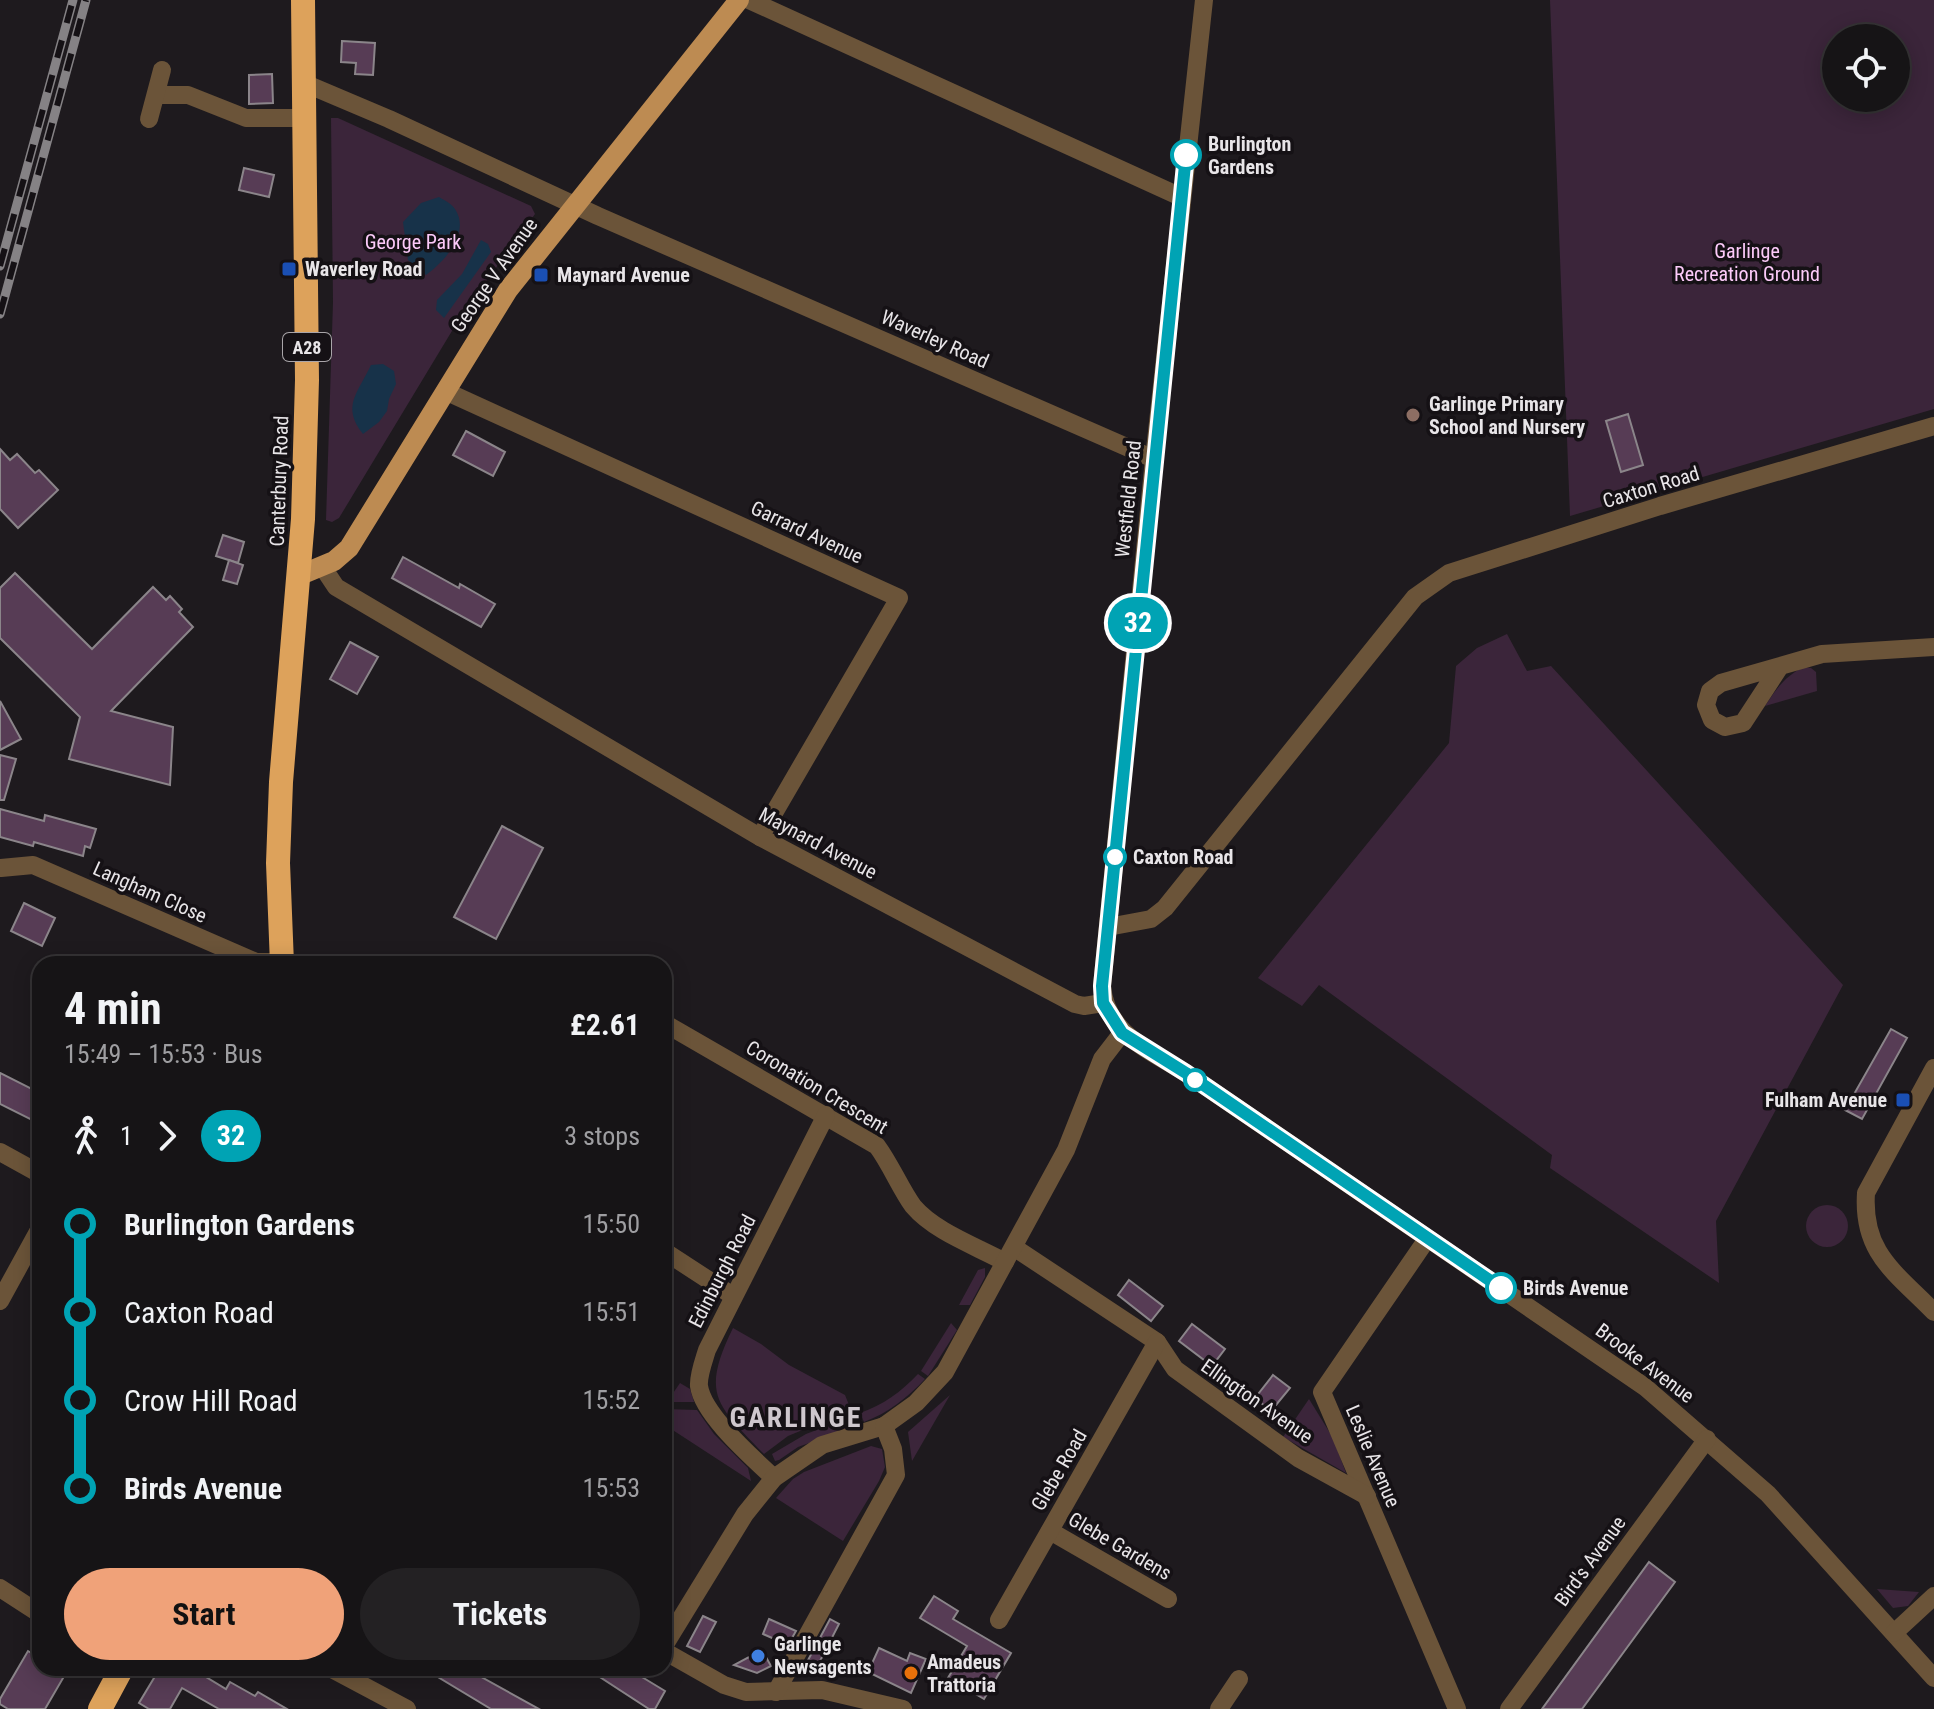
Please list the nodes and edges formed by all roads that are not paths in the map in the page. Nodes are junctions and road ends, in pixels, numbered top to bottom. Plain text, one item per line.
1 (303, 0) edge
2 (739, 0) edge
3 (749, 0) edge
4 (1204, 0) edge
5 (162, 70) dead end
6 (304, 83) junction
7 (156, 95) junction
8 (305, 118) junction
9 (149, 119) dead end
10 (1181, 197) junction
11 (575, 205) junction
12 (445, 391) junction
13 (1934, 426) edge
14 (1154, 459) junction
15 (322, 566) junction
16 (298, 576) junction
17 (1934, 647) edge
18 (1779, 668) dead end
19 (760, 837) junction
20 (1, 868) edge
21 (1108, 927) junction
22 (242, 956) edge
23 (282, 956) edge
24 (1103, 1003) junction
25 (672, 1028) edge
26 (1122, 1033) junction
27 (1934, 1068) edge
28 (826, 1115) junction
29 (0, 1152) edge
30 (32, 1170) edge
31 (1427, 1239) junction
32 (32, 1243) edge
33 (1010, 1255) junction
34 (672, 1256) edge
35 (733, 1296) junction
36 (0, 1301) edge
37 (1934, 1312) edge
38 (1157, 1342) junction
39 (884, 1426) junction
40 (1707, 1439) junction
41 (774, 1478) junction
42 (1367, 1496) junction
43 (1050, 1531) junction
44 (0, 1588) edge
45 (1934, 1596) edge
46 (1168, 1599) dead end
47 (32, 1609) edge
48 (999, 1620) dead end
49 (1894, 1633) junction
50 (672, 1635) edge
51 (672, 1653) edge
52 (118, 1676) edge
53 (345, 1676) edge
54 (1934, 1678) edge
55 (1239, 1679) dead end
56 (776, 1692) junction
57 (745, 1701) edge
58 (403, 1708) edge
59 (100, 1709) edge
60 (903, 1709) edge
61 (1219, 1709) edge
62 (1457, 1709) edge
63 (1509, 1709) edge

1 - 6 highway, Canterbury Road / A28
2 - 11 main road, George V Avenue
3 - 10 street
4 - 10 street, Westfield Road
5 - 7 street
6 - 8 highway, Canterbury Road / A28
6 - 11 street, Waverley Road
7 - 8 street
7 - 9 street
8 - 16 highway, Canterbury Road / A28
10 - 14 street, Westfield Road
11 - 12 main road, George V Avenue
11 - 14 street, Waverley Road
12 - 15 main road, George V Avenue
12 - 19 street, Garrard Avenue
13 - 21 street, Caxton Road
14 - 21 street, Westfield Road
15 - 16 main road, George V Avenue
15 - 19 street, Maynard Avenue
16 - 23 highway, Canterbury Road / A28
17 - 18 street
19 - 24 street, Maynard Avenue
20 - 22 street, Langham Close
21 - 24 street, Westfield Road
24 - 26 street
25 - 28 street, Coronation Crescent
26 - 31 street, Brooke Avenue
26 - 33 street
27 - 37 street
28 - 33 street, Coronation Crescent
28 - 35 street, Edinburgh Road
29 - 30 street
31 - 40 street, Brooke Avenue
31 - 42 street, Leslie Avenue
32 - 36 street
33 - 38 street, Ellington Avenue
33 - 39 street
34 - 35 street
35 - 41 street, Edinburgh Road
38 - 42 street, Ellington Avenue
38 - 43 street, Glebe Road
39 - 41 street
39 - 56 street
40 - 49 street, Brooke Avenue
40 - 63 street, Bird's Avenue
41 - 50 street
42 - 62 street, Leslie Avenue
43 - 46 street, Glebe Gardens
43 - 48 street, Glebe Road
44 - 47 street
45 - 49 street
49 - 54 street, Brooke Avenue
51 - 57 street
52 - 59 highway
53 - 58 street
55 - 61 street
56 - 57 street
56 - 60 street

